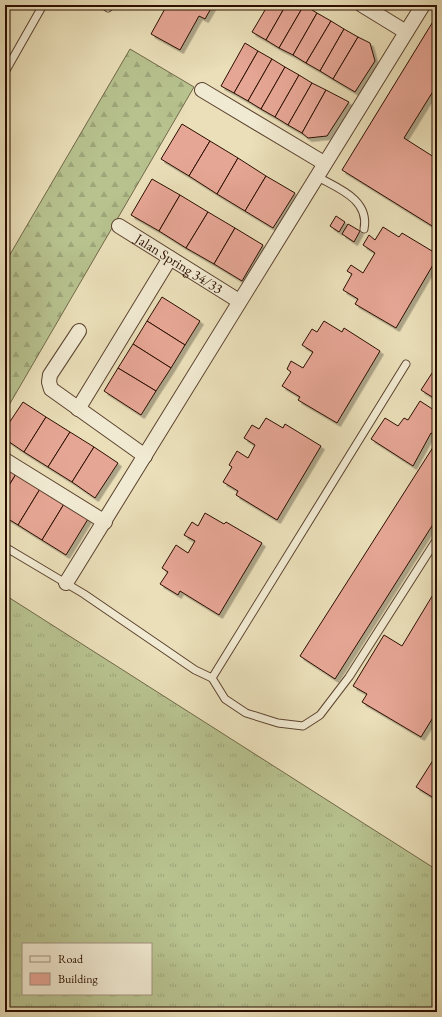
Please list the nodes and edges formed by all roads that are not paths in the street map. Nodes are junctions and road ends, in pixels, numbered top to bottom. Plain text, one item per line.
1 (43, 5) edge
2 (362, 5) edge
3 (422, 5) edge
4 (406, 32) junction
5 (5, 72) edge
6 (202, 90) dead end
7 (324, 163) junction
8 (316, 176) junction
9 (119, 226) dead end
10 (364, 229) dead end
11 (170, 258) junction
12 (239, 300) junction
13 (79, 331) dead end
14 (406, 364) dead end
15 (78, 409) junction
16 (144, 456) junction
17 (5, 460) edge
18 (105, 522) junction
19 (437, 539) edge
20 (5, 547) edge
21 (66, 583) junction
22 (212, 678) junction

1 - 5 lane
2 - 4 street
3 - 4 street
4 - 7 street
6 - 7 street
7 - 8 street
8 - 10 lane
8 - 12 street
9 - 11 street, Jalan Spring 34/33
11 - 12 street, Jalan Spring 34/33
11 - 15 street
12 - 16 street
13 - 15 street
14 - 22 lane
15 - 16 street
16 - 18 street
17 - 18 street
18 - 21 street
19 - 22 lane
20 - 21 lane
21 - 22 lane

